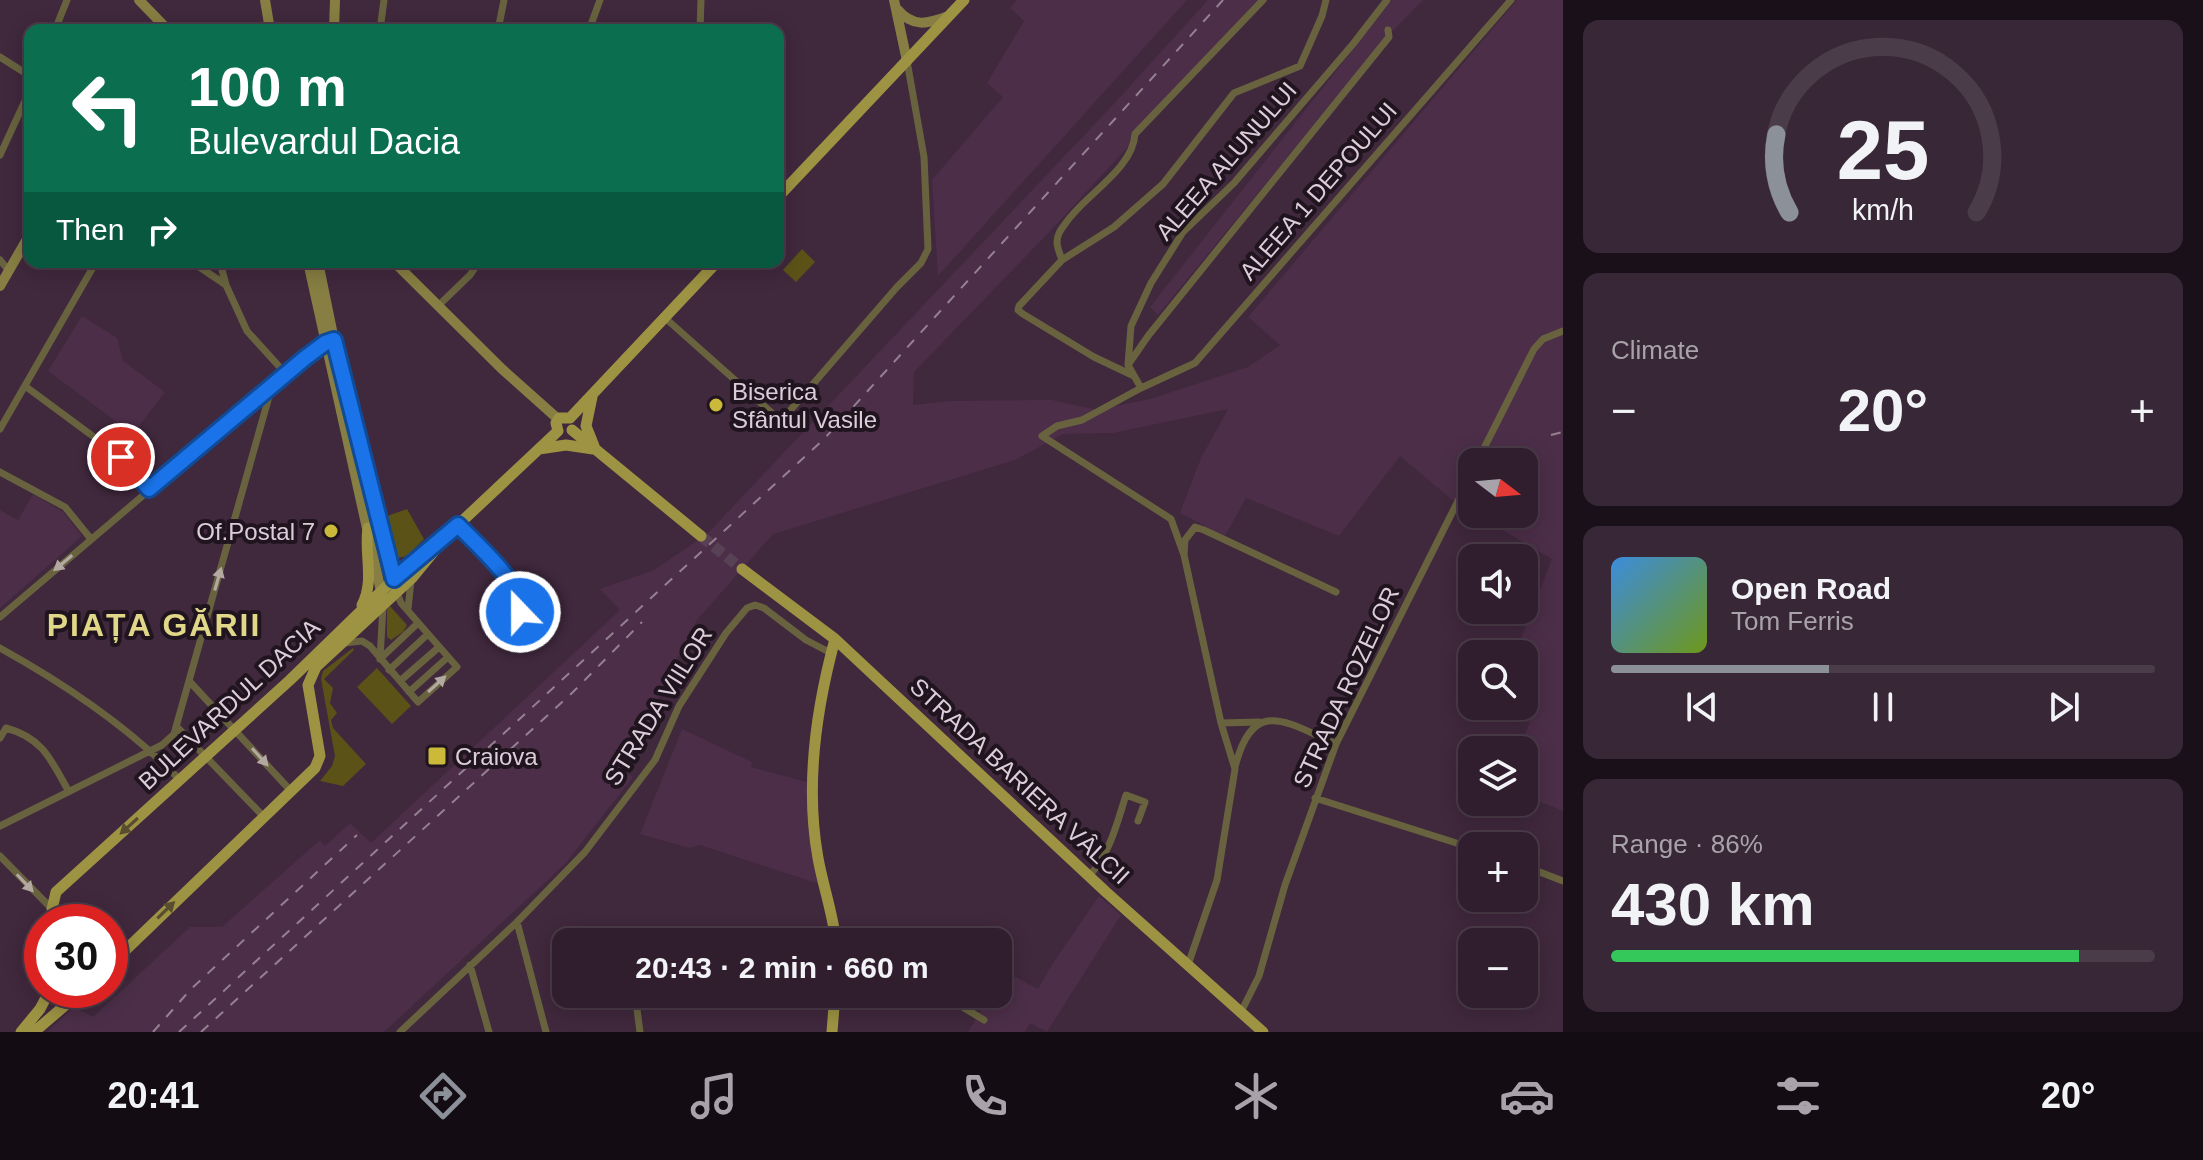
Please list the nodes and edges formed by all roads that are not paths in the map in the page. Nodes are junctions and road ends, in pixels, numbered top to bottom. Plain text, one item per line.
1 (67, 0) edge
2 (265, 0) edge
3 (335, 0) edge
4 (384, 0) edge
5 (504, 0) edge
6 (600, 0) edge
7 (692, 0) edge
8 (964, 0) edge
9 (1263, 0) edge
10 (1326, 0) edge
11 (1387, 0) edge
12 (1511, 0) edge
13 (145, 2) edge
14 (700, 2) edge
15 (895, 4) edge
16 (949, 16) junction
17 (57, 24) edge
18 (160, 24) edge
19 (269, 24) edge
20 (334, 24) edge
21 (381, 24) edge
22 (499, 24) edge
23 (591, 24) edge
24 (700, 24) edge
25 (1388, 30) dead end
26 (0, 57) edge
27 (907, 61) junction
28 (24, 72) edge
29 (24, 103) edge
30 (0, 155) edge
31 (784, 191) edge
32 (24, 245) edge
33 (0, 260) edge
34 (1062, 260) junction
35 (93, 268) edge
36 (201, 268) edge
37 (222, 268) edge
38 (310, 268) edge
39 (319, 268) edge
40 (400, 268) edge
41 (475, 268) edge
42 (711, 268) edge
43 (9, 271) junction
44 (226, 285) junction
45 (0, 286) edge
46 (438, 306) junction
47 (664, 317) junction
48 (1563, 331) edge
49 (329, 341) junction
50 (1128, 365) junction
51 (286, 374) junction
52 (1134, 376) junction
53 (25, 386) junction
54 (272, 386) junction
55 (1141, 388) junction
56 (593, 393) junction
57 (564, 424) junction
58 (0, 429) edge
59 (1484, 448) edge
60 (538, 450) junction
61 (596, 450) junction
62 (0, 472) edge
63 (149, 489) junction
64 (1458, 501) edge
65 (458, 525) junction
66 (368, 528) junction
67 (701, 536) tunnel mouth
68 (445, 537) junction
69 (91, 539) junction
70 (1184, 555) junction
71 (742, 569) tunnel mouth
72 (412, 578) junction
73 (394, 579) junction
74 (382, 590) junction
75 (1336, 592) dead end
76 (397, 593) junction
77 (383, 605) junction
78 (408, 611) junction
79 (356, 616) junction
80 (0, 617) edge
81 (418, 623) junction
82 (509, 626) dead end
83 (428, 634) junction
84 (835, 639) junction
85 (340, 644) junction
86 (439, 647) junction
87 (0, 648) edge
88 (831, 653) junction
89 (448, 657) junction
90 (380, 659) junction
91 (389, 670) junction
92 (290, 680) junction
93 (400, 681) junction
94 (190, 682) junction
95 (308, 685) junction
96 (409, 692) junction
97 (1261, 722) junction
98 (1221, 723) junction
99 (177, 727) junction
100 (235, 730) junction
101 (0, 738) edge
102 (1336, 744) junction
103 (151, 751) junction
104 (207, 756) junction
105 (1235, 769) junction
106 (180, 780) junction
107 (291, 791) junction
108 (69, 792) junction
109 (1315, 798) junction
110 (264, 817) junction
111 (1138, 821) dead end
112 (0, 826) edge
113 (1458, 844) edge
114 (0, 856) edge
115 (1538, 871) edge
116 (1089, 876) junction
117 (1563, 881) edge
118 (47, 904) edge
119 (53, 904) edge
120 (517, 922) junction
121 (836, 928) edge
122 (128, 948) edge
123 (470, 965) junction
124 (1188, 965) junction
125 (41, 1008) edge
126 (62, 1008) edge
127 (637, 1008) edge
128 (833, 1008) edge
129 (964, 1008) edge
130 (1240, 1014) junction
131 (984, 1020) dead end
132 (21, 1032) edge
133 (34, 1032) edge
134 (400, 1032) edge
135 (489, 1032) edge
136 (546, 1032) edge
137 (640, 1032) edge
138 (832, 1032) edge
139 (1263, 1032) edge

1 - 17 street
2 - 19 street
3 - 20 street
4 - 21 street
5 - 22 street
6 - 23 street
7 - 14 street
8 - 16 main road
9 - 34 street
10 - 34 street
11 - 50 street, ALEEA ALUNULUI
12 - 55 street, ALEEA 1 DEPOULUI
13 - 18 street
14 - 24 street
15 - 16 street
15 - 27 street
16 - 27 main road
25 - 50 street
26 - 28 street
27 - 31 main road
27 - 47 street
29 - 30 street
32 - 43 street
33 - 43 street
34 - 52 street
35 - 53 street
36 - 44 street
37 - 44 street
38 - 49 street
39 - 49 street
40 - 46 street
41 - 46 street
42 - 47 main road, BULEVARDUL DACIA
43 - 45 street
44 - 51 street
46 - 57 street
47 - 56 main road, BULEVARDUL DACIA
48 - 59 street
49 - 51 street
49 - 66 street
49 - 73 street
50 - 52 street
51 - 54 street
52 - 55 street
53 - 58 street
53 - 63 street
54 - 63 street
94 -> 54 street
55 - 70 street, ALEEA 1 DEPOULUI
56 - 57 main road, BULEVARDUL DACIA
56 - 61 main road
57 - 60 main road, BULEVARDUL DACIA
57 - 61 main road
60 - 61 main road
60 - 65 main road, BULEVARDUL DACIA
61 - 67 main road
62 - 69 street
63 - 69 street
64 - 102 street, STRADA ROZELOR
65 - 68 main road, BULEVARDUL DACIA
65 - 82 street
66 - 74 street
66 - 79 main road
68 - 72 main road, BULEVARDUL DACIA
68 - 73 main road, BULEVARDUL DACIA
69 -> 80 street
70 - 75 street
70 - 98 street
71 - 84 main road, STRADA BARIERA VÂLCII
72 - 76 main road, BULEVARDUL DACIA
72 - 78 street
73 - 74 main road, BULEVARDUL DACIA
73 - 76 street
74 - 77 street
74 - 79 main road, BULEVARDUL DACIA
76 - 77 main road, BULEVARDUL DACIA
76 - 78 street
77 - 85 main road, BULEVARDUL DACIA
77 - 90 street
78 - 81 street
79 - 92 main road, BULEVARDUL DACIA
81 - 83 street
81 - 90 street
83 - 86 street
83 - 91 street
84 - 88 main road
84 - 116 main road, STRADA BARIERA VÂLCII
85 - 90 street
85 - 95 main road, BULEVARDUL DACIA
86 - 89 street
86 - 93 street
87 - 103 street
88 - 120 street, STRADA VIILOR
88 - 121 main road
89 - 96 street
96 -> 89 street
90 - 91 street
91 - 93 street
92 - 95 main road
92 - 100 main road, BULEVARDUL DACIA
93 - 96 street
94 - 99 street
94 - 100 street
95 - 107 main road
97 - 98 street
97 - 102 street
97 - 105 street
98 - 105 street
99 - 103 street
99 - 104 street
100 - 104 main road, BULEVARDUL DACIA
100 -> 107 street
101 - 108 street
102 - 109 street, STRADA ROZELOR
103 - 106 street
103 - 108 street
104 - 106 main road, BULEVARDUL DACIA
104 - 110 street
105 - 124 street
106 -> 119 main road, BULEVARDUL DACIA
107 - 110 main road
108 - 112 street
109 - 113 street
109 - 130 street, STRADA ROZELOR
122 -> 110 main road
111 - 116 street
114 -> 118 street
115 - 117 street
116 - 124 main road, STRADA BARIERA VÂLCII
120 - 123 street, STRADA VIILOR
120 - 136 street
123 - 134 street, STRADA VIILOR
123 - 135 street
124 - 130 main road, STRADA BARIERA VÂLCII
125 - 132 main road
126 - 133 main road
127 - 137 street
128 - 138 main road
129 - 131 street
130 - 139 main road, STRADA BARIERA VÂLCII

